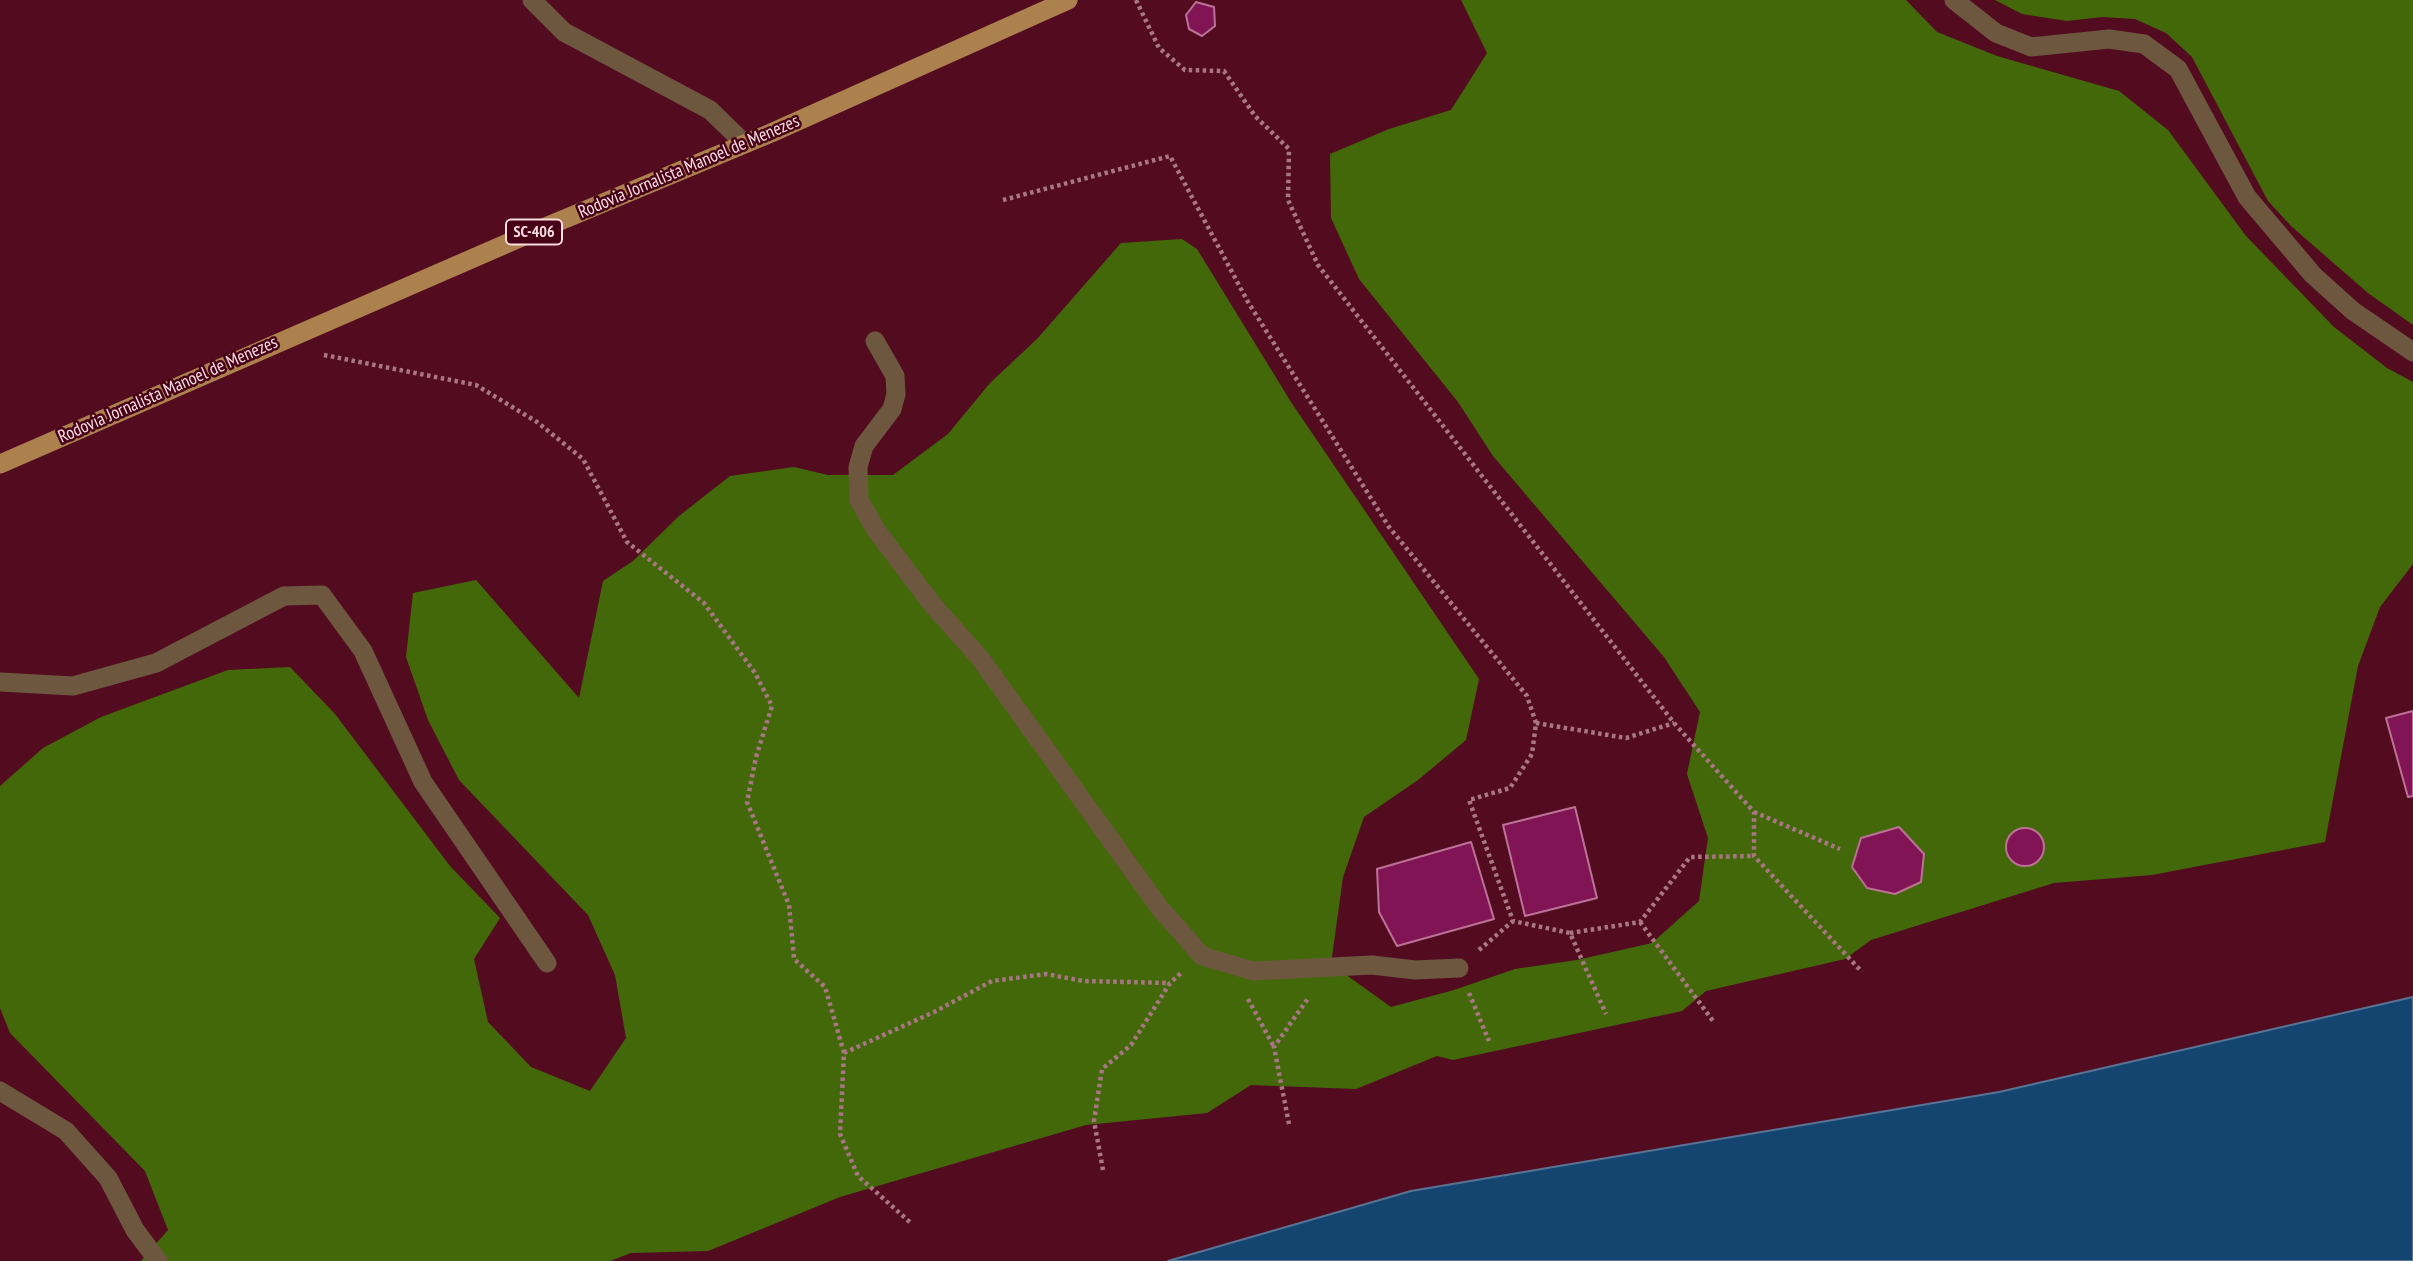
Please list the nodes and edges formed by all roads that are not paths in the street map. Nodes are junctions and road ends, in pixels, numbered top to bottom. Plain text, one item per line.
1 (532, 0) edge
2 (1068, 0) edge
3 (1954, 0) edge
4 (744, 143) junction
5 (875, 341) dead end
6 (2413, 352) edge
7 (0, 464) edge
8 (0, 682) edge
9 (547, 963) dead end
10 (1459, 968) dead end
11 (0, 1091) edge
12 (158, 1261) edge

1 - 4 lane
2 - 4 main road, Rodovia Jornalista Manoel de Menezes / SC-406
3 - 6 lane
4 - 7 main road, Rodovia Jornalista Manoel de Menezes / SC-406
5 - 10 lane
8 - 9 lane
11 - 12 lane

